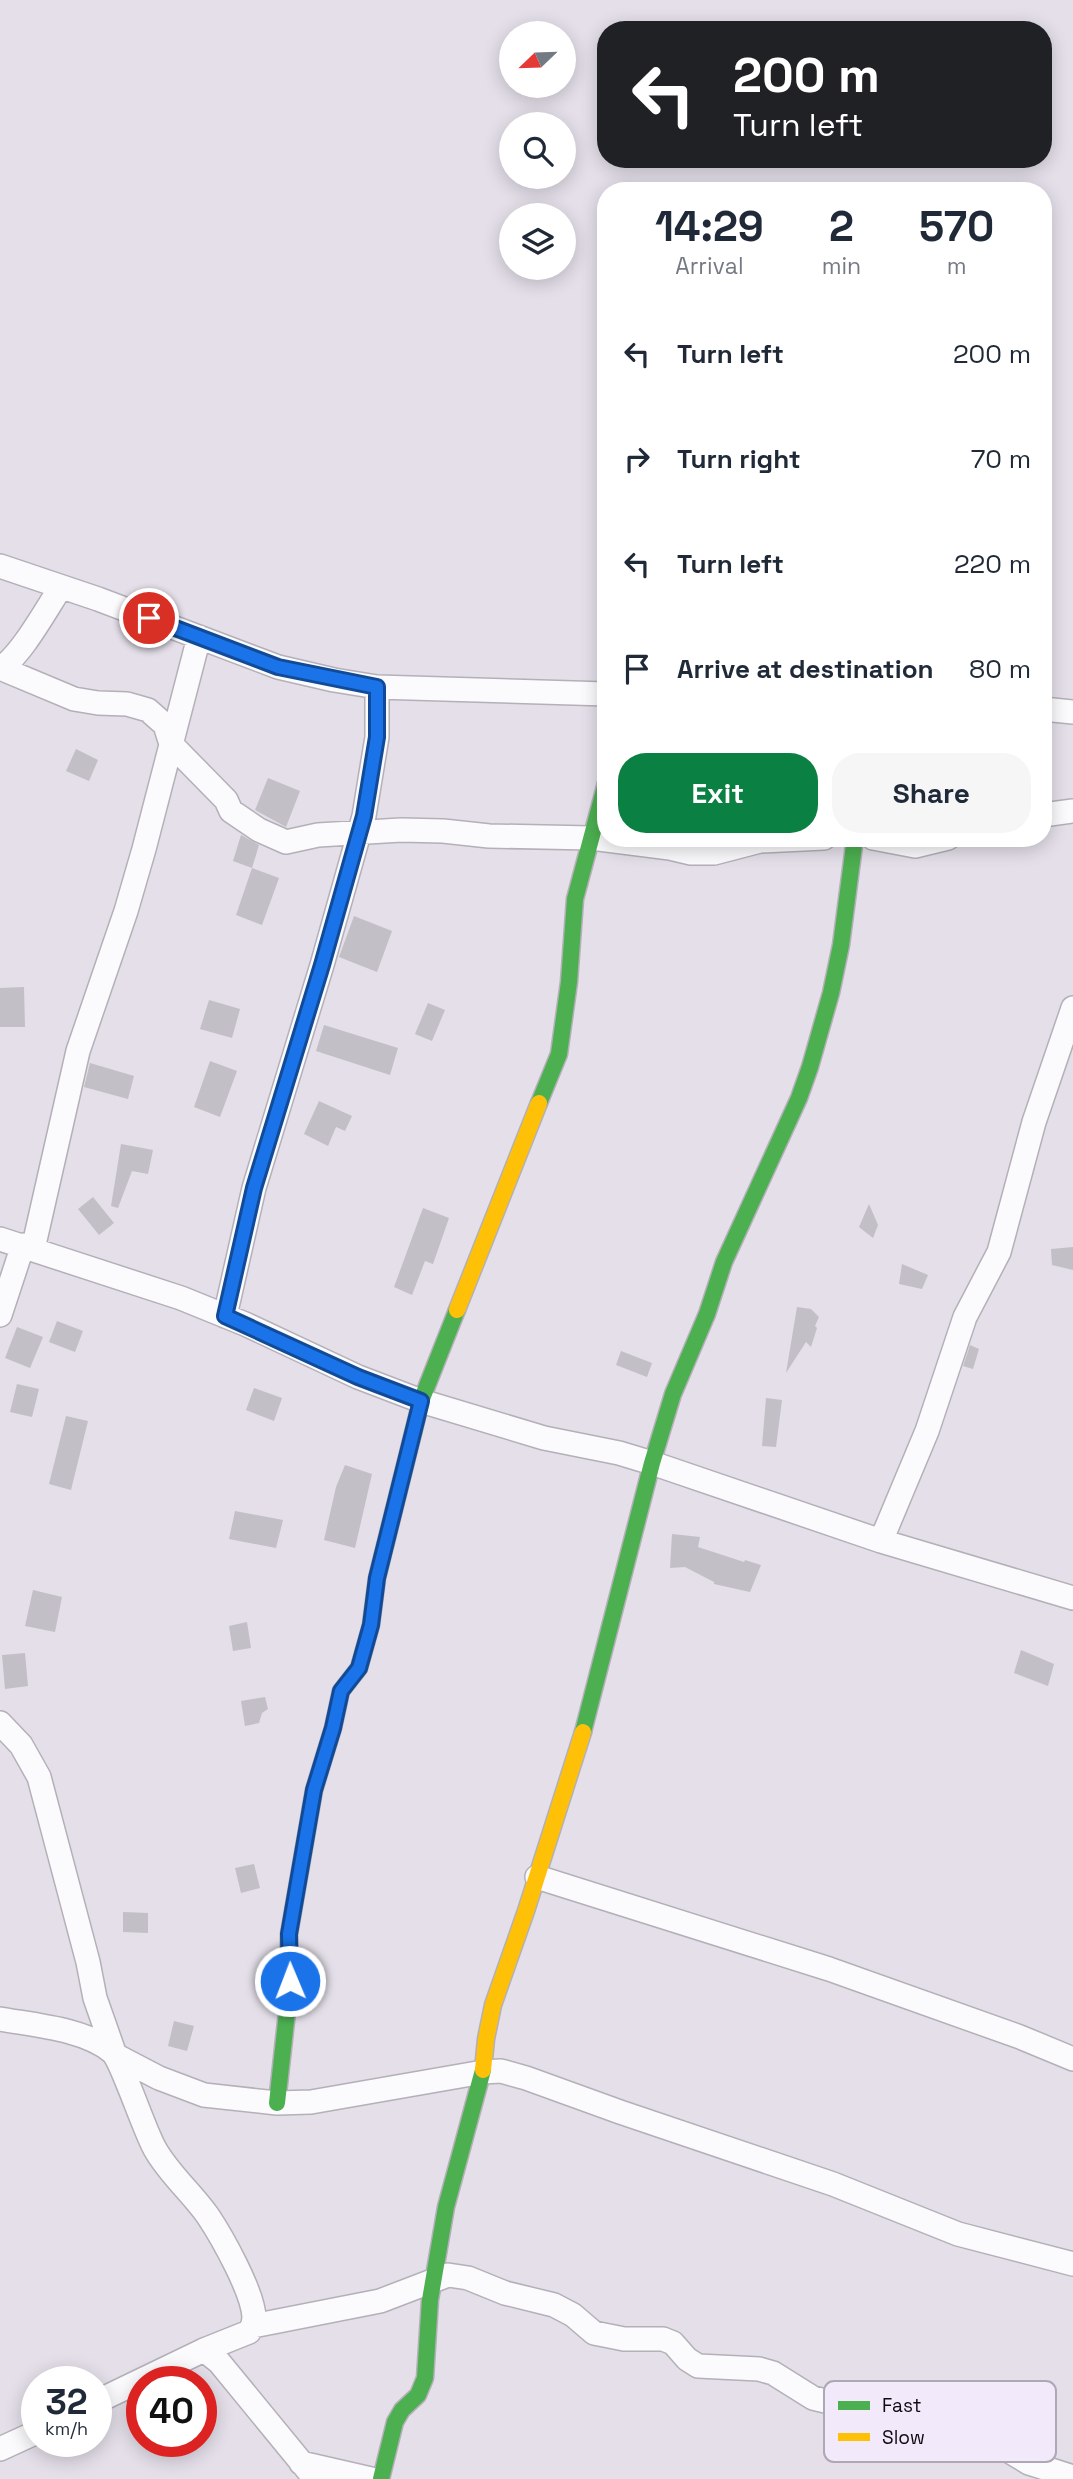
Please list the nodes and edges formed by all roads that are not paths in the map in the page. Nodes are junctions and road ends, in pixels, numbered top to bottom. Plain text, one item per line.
1 (0, 566) edge
2 (61, 587) junction
3 (200, 637) junction
4 (0, 668) edge
5 (377, 687) junction
6 (597, 694) edge
7 (1052, 710) edge
8 (1073, 712) edge
9 (172, 744) junction
10 (1073, 811) edge
11 (1052, 814) edge
12 (597, 816) edge
13 (359, 834) junction
14 (591, 838) junction
15 (597, 839) edge
16 (662, 847) edge
17 (737, 847) edge
18 (854, 847) edge
19 (1073, 1008) edge
20 (0, 1239) edge
21 (28, 1247) junction
22 (0, 1315) edge
23 (225, 1316) junction
24 (421, 1401) junction
25 (652, 1463) junction
26 (881, 1541) junction
27 (1073, 1598) edge
28 (0, 1723) edge
29 (537, 1878) junction
30 (0, 2019) edge
31 (115, 2054) junction
32 (1073, 2059) edge
33 (483, 2071) junction
34 (277, 2103) junction
35 (1073, 2264) edge
36 (433, 2281) junction
37 (253, 2326) junction
38 (204, 2350) junction
39 (112, 2394) edge
40 (824, 2401) edge
41 (21, 2439) edge
42 (0, 2449) edge
43 (1027, 2462) edge
44 (308, 2471) edge
45 (1073, 2477) edge
46 (370, 2479) edge
47 (381, 2479) edge

1 - 2 street
2 - 3 street
2 - 4 street
3 - 5 street
3 - 9 street
4 - 9 street
5 - 6 street
5 - 13 street
7 - 8 street
9 - 13 street
9 - 21 street
10 - 11 street
12 - 14 street
13 - 14 street
13 - 23 street
14 - 15 street
14 - 24 street
16 - 17 street
18 - 25 street
19 - 26 street
20 - 21 street
21 - 22 street
21 - 23 street
23 - 24 street
24 - 25 street
24 - 34 street
25 - 26 street
25 - 29 street
26 - 27 street
28 - 31 street
29 - 32 street
29 - 33 street
30 - 31 street
31 - 34 street
31 - 37 street
33 - 34 street
33 - 35 street
33 - 36 street
36 - 37 street
36 - 40 street
36 - 47 street
37 - 38 street
38 - 39 street
38 - 44 street
41 - 42 street
43 - 45 street
44 - 46 street

